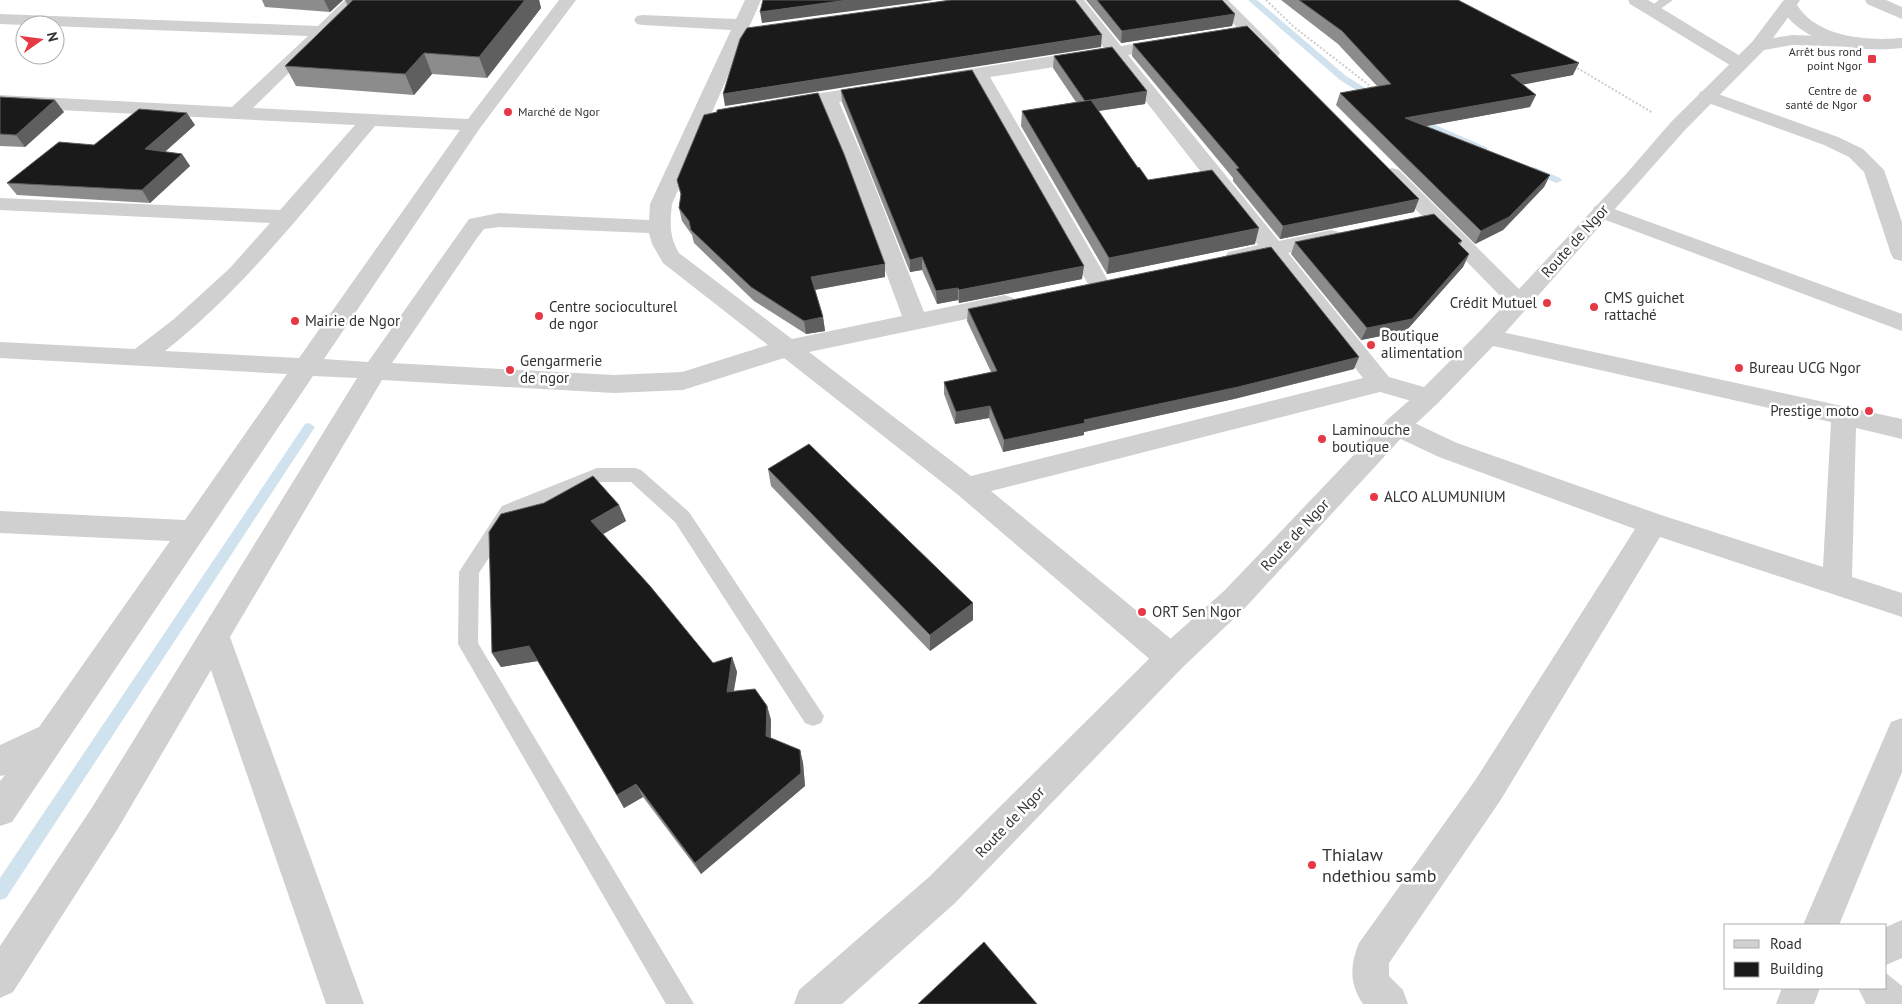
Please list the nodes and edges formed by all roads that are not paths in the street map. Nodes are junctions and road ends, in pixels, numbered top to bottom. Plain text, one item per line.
1 (355, 0) edge
2 (568, 0) edge
3 (753, 0) edge
4 (1075, 0) edge
5 (1219, 0) edge
6 (1636, 0) edge
7 (1873, 0) edge
8 (1790, 2) edge
9 (1659, 5) edge
10 (1902, 14) edge
11 (0, 19) edge
12 (643, 20) dead end
13 (323, 30) junction
14 (746, 30) junction
15 (1183, 41) edge
16 (1856, 42) junction
17 (1902, 43) edge
18 (1117, 52) junction
19 (1749, 54) junction
20 (1283, 64) edge
21 (978, 74) junction
22 (922, 83) edge
23 (894, 88) edge
24 (1707, 96) junction
25 (828, 98) junction
26 (0, 102) edge
27 (769, 107) edge
28 (236, 114) junction
29 (720, 115) edge
30 (700, 118) junction
31 (369, 121) junction
32 (473, 125) junction
33 (1379, 161) edge
34 (0, 204) edge
35 (1602, 210) junction
36 (1434, 216) junction
37 (286, 217) junction
38 (1405, 222) edge
39 (658, 227) junction
40 (1349, 234) edge
41 (1274, 249) junction
42 (1902, 254) edge
43 (1216, 261) edge
44 (1099, 284) edge
45 (1022, 300) edge
46 (1519, 302) junction
47 (916, 322) junction
48 (1902, 324) edge
49 (1488, 337) junction
50 (786, 348) junction
51 (0, 350) edge
52 (138, 359) junction
53 (304, 368) junction
54 (375, 370) junction
55 (1380, 383) junction
56 (1429, 397) junction
57 (1844, 415) junction
58 (1397, 426) junction
59 (1902, 429) edge
60 (967, 487) junction
61 (0, 522) edge
62 (1653, 524) junction
63 (191, 531) junction
64 (1837, 584) junction
65 (1902, 605) edge
66 (215, 636) junction
67 (1171, 658) junction
68 (813, 716) dead end
69 (1902, 733) edge
70 (48, 738) junction
71 (0, 760) edge
72 (0, 810) edge
73 (1821, 924) edge
74 (1902, 938) edge
75 (1887, 946) edge
76 (0, 979) edge
77 (1801, 989) edge
78 (1878, 989) edge
79 (345, 1004) edge
80 (681, 1004) edge
81 (813, 1004) edge
82 (1389, 1004) edge
83 (1796, 1004) edge
84 (1892, 1004) edge

1 - 13 street
2 - 32 street
3 - 14 street
4 - 18 street
5 - 20 street
6 - 9 street
7 - 10 street
8 - 16 street
8 - 19 street, Route de Ngor
9 - 19 street
11 - 13 street
12 - 14 street
13 - 28 street
14 - 30 street
15 - 18 street
16 - 17 street
16 - 19 street
18 - 21 street
18 - 41 street
19 - 24 street, Route de Ngor
21 - 22 street
21 - 44 street
23 - 25 street
24 - 35 street, Route de Ngor
24 - 42 street
25 - 27 street
25 - 47 street
26 - 28 street
28 - 31 street
29 - 30 street
30 - 39 street
31 - 32 street
31 - 37 street
32 - 53 street
33 - 36 street
34 - 37 street
35 - 46 street, Route de Ngor
35 - 48 street
36 - 38 street
36 - 46 street
37 - 52 street
39 - 50 street
39 - 54 street
40 - 41 street
41 - 43 street
41 - 55 street
45 - 47 street
46 - 49 street, Route de Ngor
47 - 50 street
49 - 56 street, Route de Ngor
49 - 57 street
50 - 54 street
50 - 60 street
51 - 52 street
52 - 53 street
53 - 54 street
53 - 63 street
54 - 66 street
55 - 56 street
55 - 60 street
56 - 58 street, Route de Ngor
57 - 59 street
57 - 64 street
58 - 62 street
58 - 67 street, Route de Ngor
60 - 67 street
61 - 63 street
62 - 64 street
62 - 82 street
63 - 70 street
64 - 65 street
66 - 76 street
66 - 79 street
67 - 81 street, Route de Ngor
68 - 80 lane
69 - 73 street
70 - 71 street
70 - 72 street
74 - 75 street
77 - 83 street
78 - 84 street

